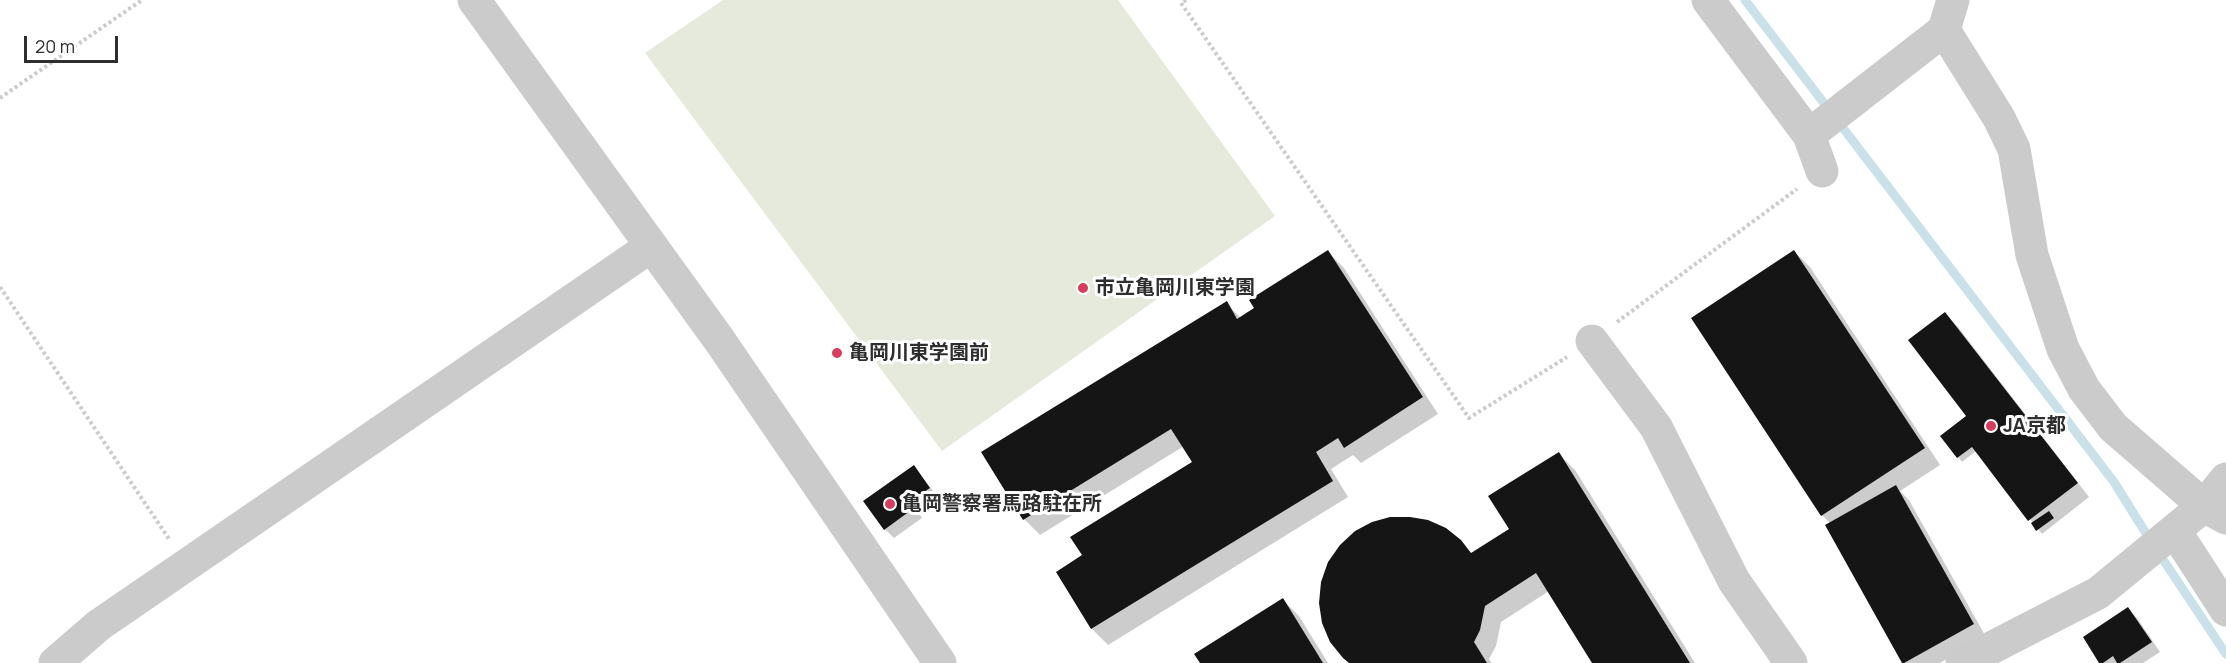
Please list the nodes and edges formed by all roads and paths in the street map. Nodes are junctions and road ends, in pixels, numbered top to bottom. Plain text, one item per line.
1 (142, 0) edge
2 (474, 0) edge
3 (1186, 0) edge
4 (1708, 0) edge
5 (1948, 15) edge
6 (0, 98) edge
7 (1809, 135) junction
8 (1822, 171) joint
9 (650, 247) junction
10 (0, 287) edge
11 (1592, 341) junction
12 (2226, 480) edge
13 (2215, 512) edge
14 (2175, 531) junction
15 (186, 564) junction
16 (2226, 610) edge
17 (55, 663) edge
18 (940, 663) edge
19 (1791, 663) edge
20 (1962, 663) edge

1 - 6 path
2 - 9 street
3 - 11 path
4 - 7 street
5 - 7 street
5 - 13 street
7 - 8 street
8 - 11 path
9 - 15 street
9 - 18 street
10 - 15 path
11 - 19 street
12 - 13 street
13 - 14 street
14 - 16 street
14 - 20 street
15 - 17 street

